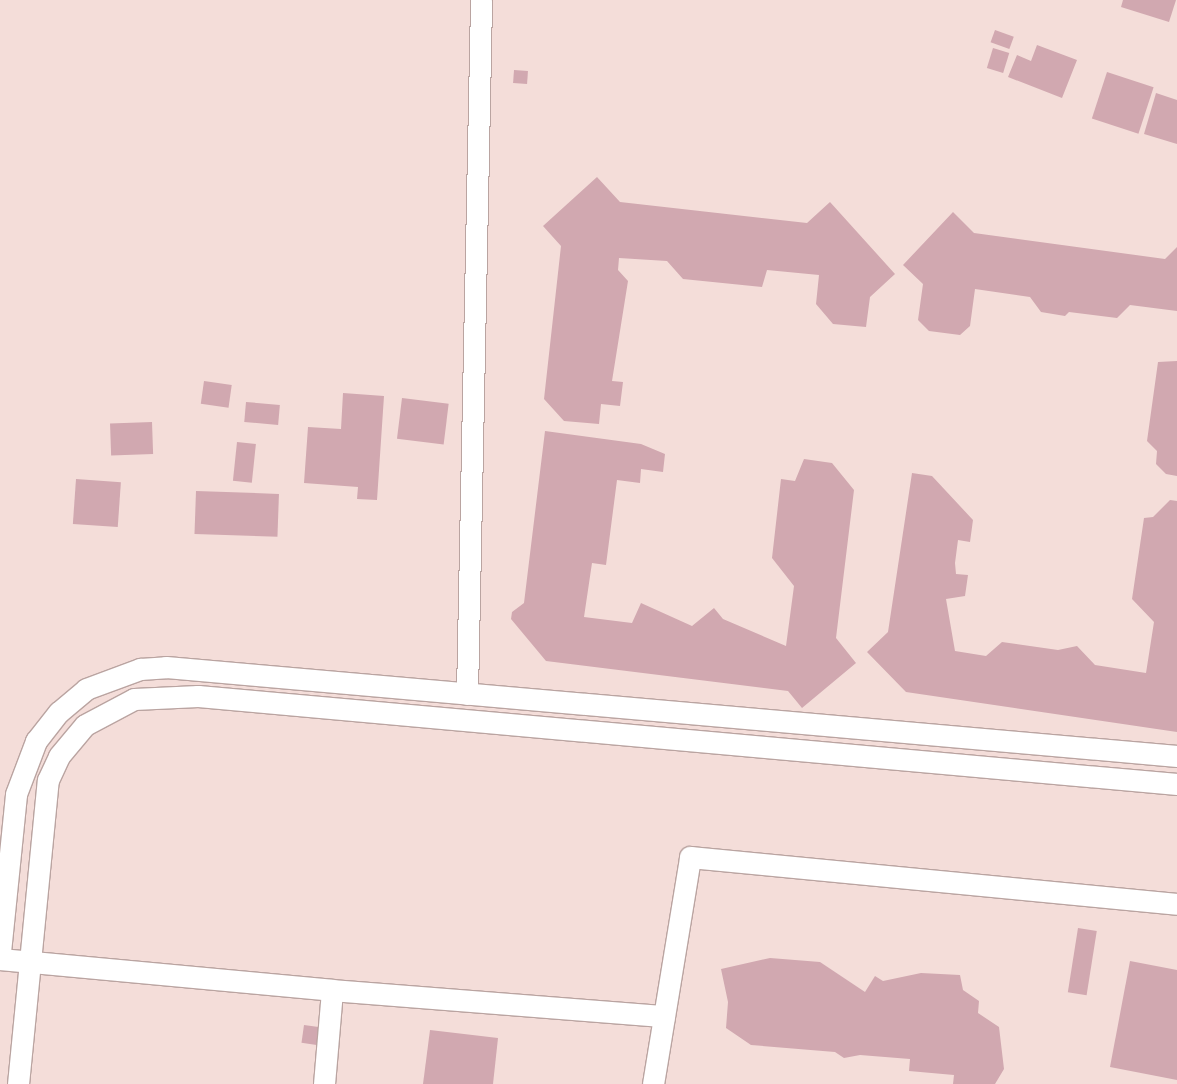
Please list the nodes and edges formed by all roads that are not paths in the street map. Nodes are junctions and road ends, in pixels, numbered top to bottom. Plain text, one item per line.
1 (481, 0) edge
2 (467, 694) junction
3 (1177, 756) edge
4 (1177, 784) edge
5 (1177, 904) edge
6 (0, 952) edge
7 (0, 959) edge
8 (28, 962) junction
9 (332, 990) junction
10 (664, 1016) junction
11 (18, 1084) edge
12 (324, 1084) edge
13 (653, 1084) edge

1 - 2 street
2 - 3 street
2 - 6 street
4 - 8 street
5 - 10 street
7 - 8 street
8 - 9 street
8 - 11 street
9 - 10 street
9 - 12 street
10 - 13 street

